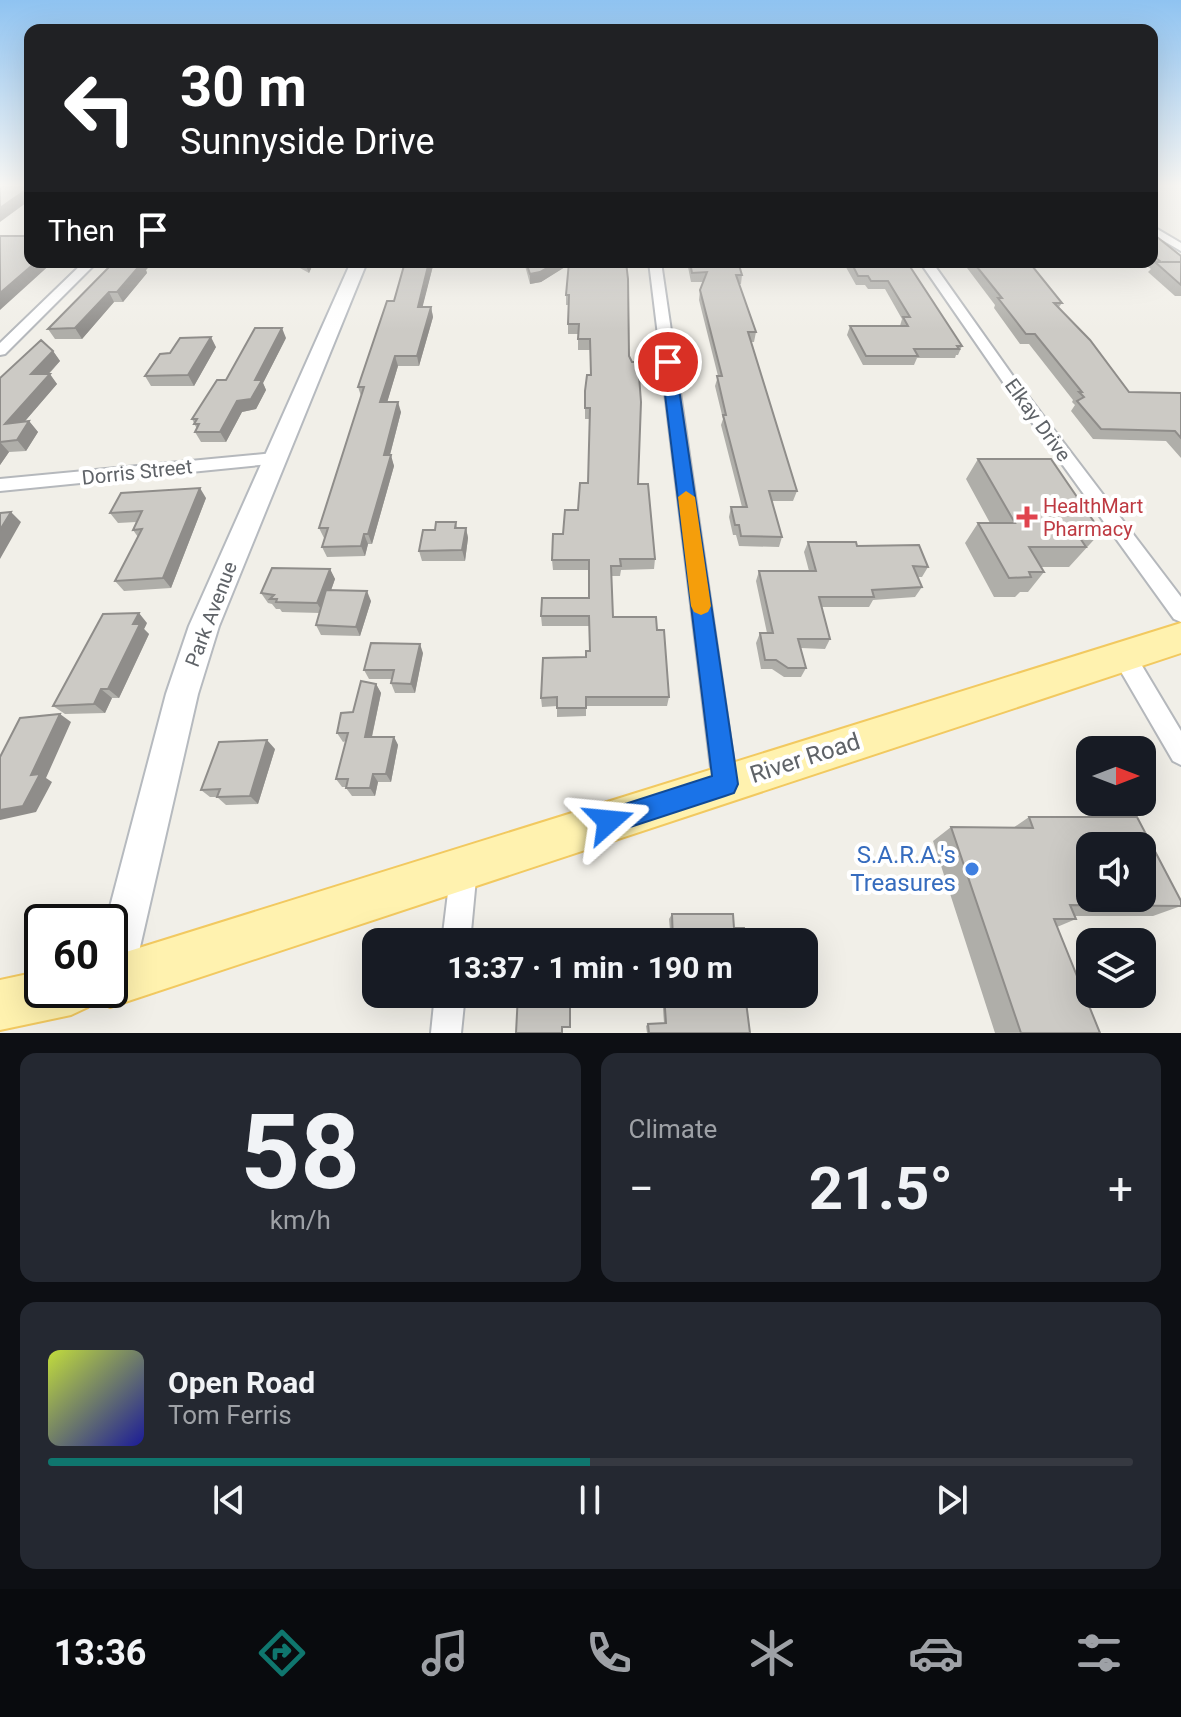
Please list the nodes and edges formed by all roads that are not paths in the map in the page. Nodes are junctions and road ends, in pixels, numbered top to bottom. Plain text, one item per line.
1 (1160, 234) edge
2 (1181, 248) edge
3 (85, 268) edge
4 (356, 268) edge
5 (656, 268) edge
6 (930, 268) edge
7 (0, 351) edge
8 (274, 459) junction
9 (0, 485) edge
10 (1181, 613) edge
11 (1181, 638) edge
12 (1124, 656) junction
13 (1181, 753) edge
14 (725, 784) junction
15 (464, 868) junction
16 (128, 910) edge
17 (458, 928) edge
18 (128, 976) edge
19 (24, 1000) edge
20 (0, 1005) edge
21 (449, 1008) edge
22 (446, 1033) edge

1 - 2 street
3 - 7 street
4 - 8 street, Park Avenue
5 - 14 street
6 - 10 street, Elkay Drive
8 - 9 street, Dorris Street
8 - 16 street, Park Avenue
11 - 12 main road, River Road
12 - 13 street
12 - 14 main road, River Road
14 - 15 main road, River Road
15 - 17 street
15 - 18 main road, River Road
19 - 20 main road
21 - 22 street

